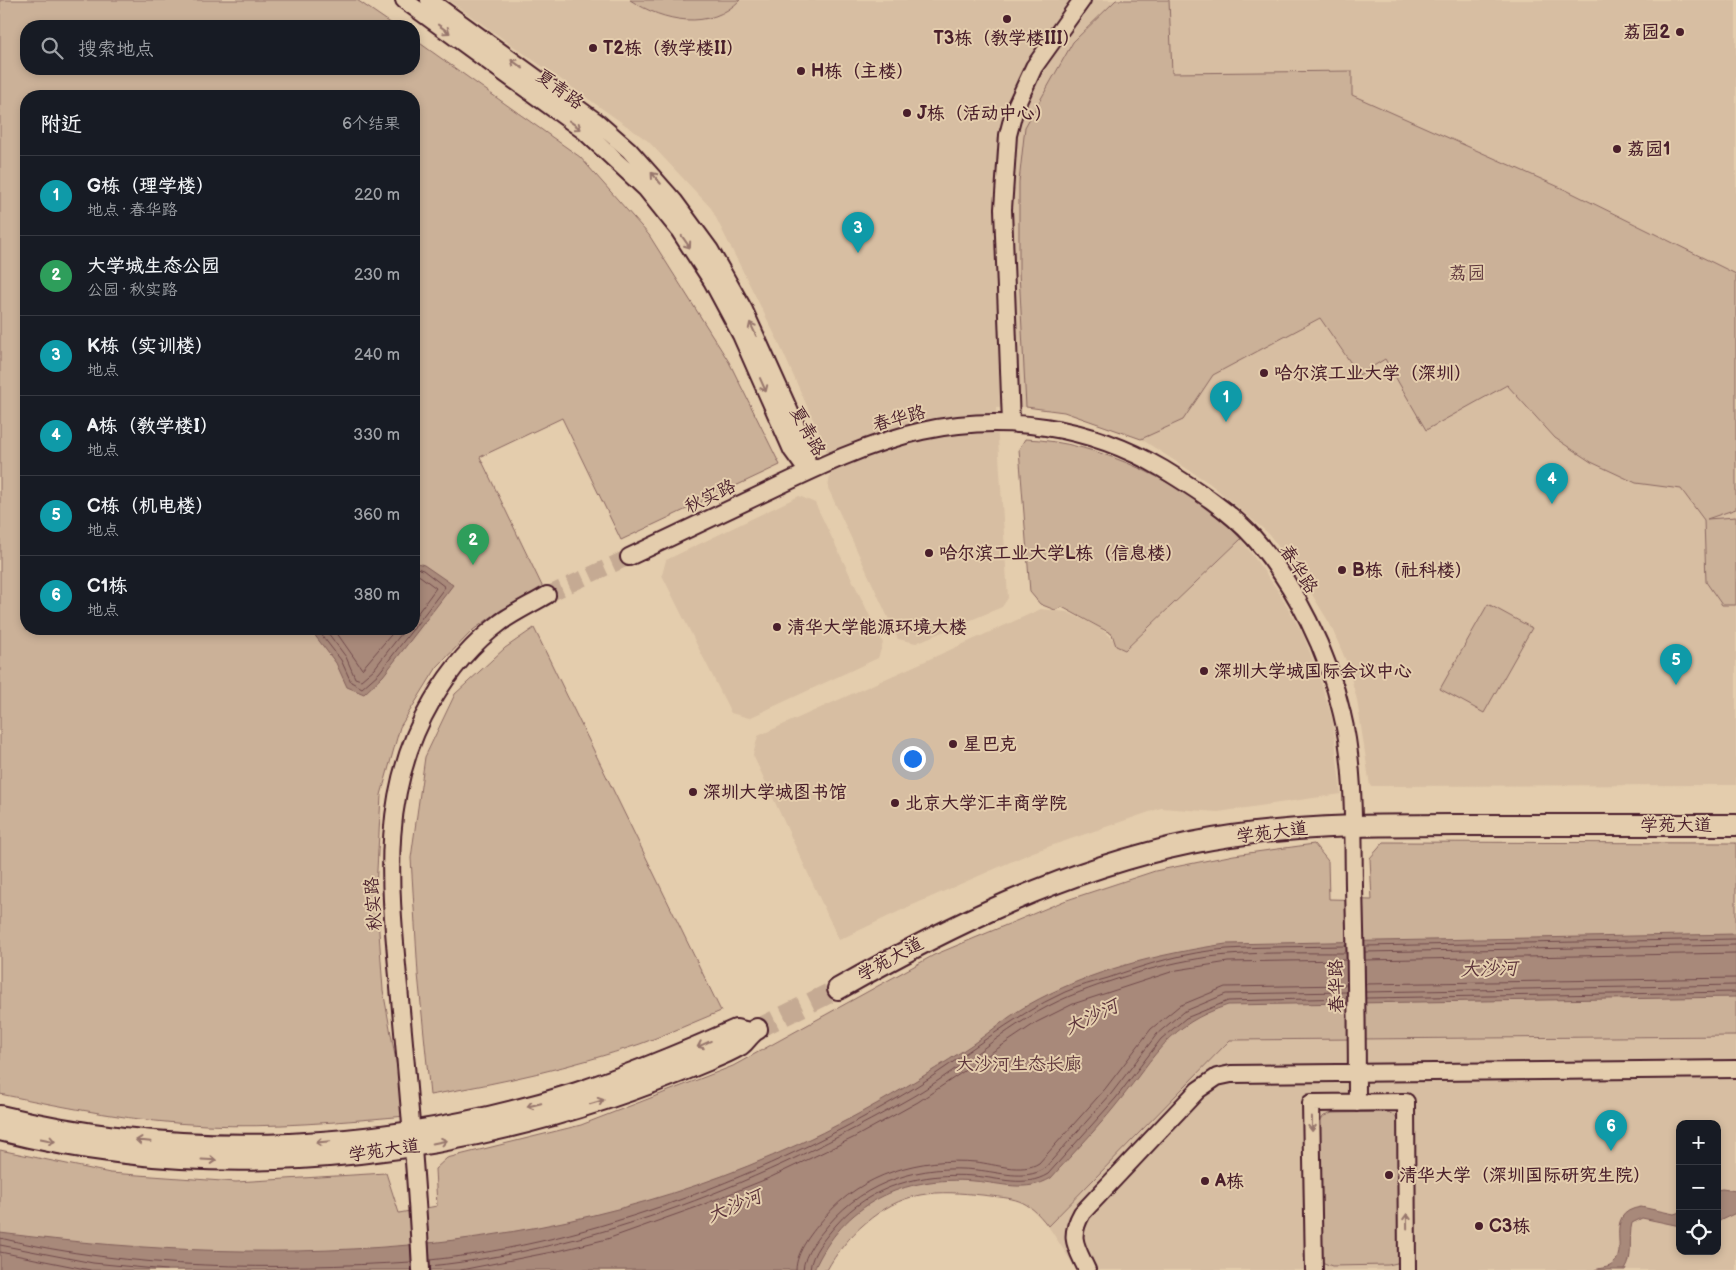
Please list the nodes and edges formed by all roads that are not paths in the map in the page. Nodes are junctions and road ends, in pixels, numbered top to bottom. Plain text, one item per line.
1 (404, 0) edge
2 (429, 0) edge
3 (1082, 0) edge
4 (1011, 423) junction
5 (808, 472) junction
6 (629, 557) tunnel mouth
7 (547, 595) tunnel mouth
8 (1353, 824) junction
9 (1736, 825) edge
10 (838, 989) tunnel mouth
11 (753, 1031) tunnel mouth
12 (1736, 1069) edge
13 (1357, 1073) junction
14 (1357, 1103) junction
15 (0, 1116) edge
16 (0, 1130) edge
17 (412, 1139) junction
18 (421, 1270) edge
19 (1087, 1270) edge
20 (1314, 1270) edge
21 (1407, 1270) edge

1 -> 5 street, 夏青路
5 -> 2 street, 夏青路
3 - 4 street
4 - 5 street, 春华路
4 - 8 street, 春华路
5 - 6 street, 秋实路
7 - 17 street, 秋实路
8 - 9 street, 学苑大道
8 - 10 street, 学苑大道
8 - 13 street, 春华路
11 - 17 street, 学苑大道
12 - 13 street
13 - 14 street, 春华路
13 - 19 street
14 -> 20 street
21 -> 14 street
17 -> 15 street, 学苑大道
16 -> 17 street, 学苑大道
17 - 18 street, 秋实路

